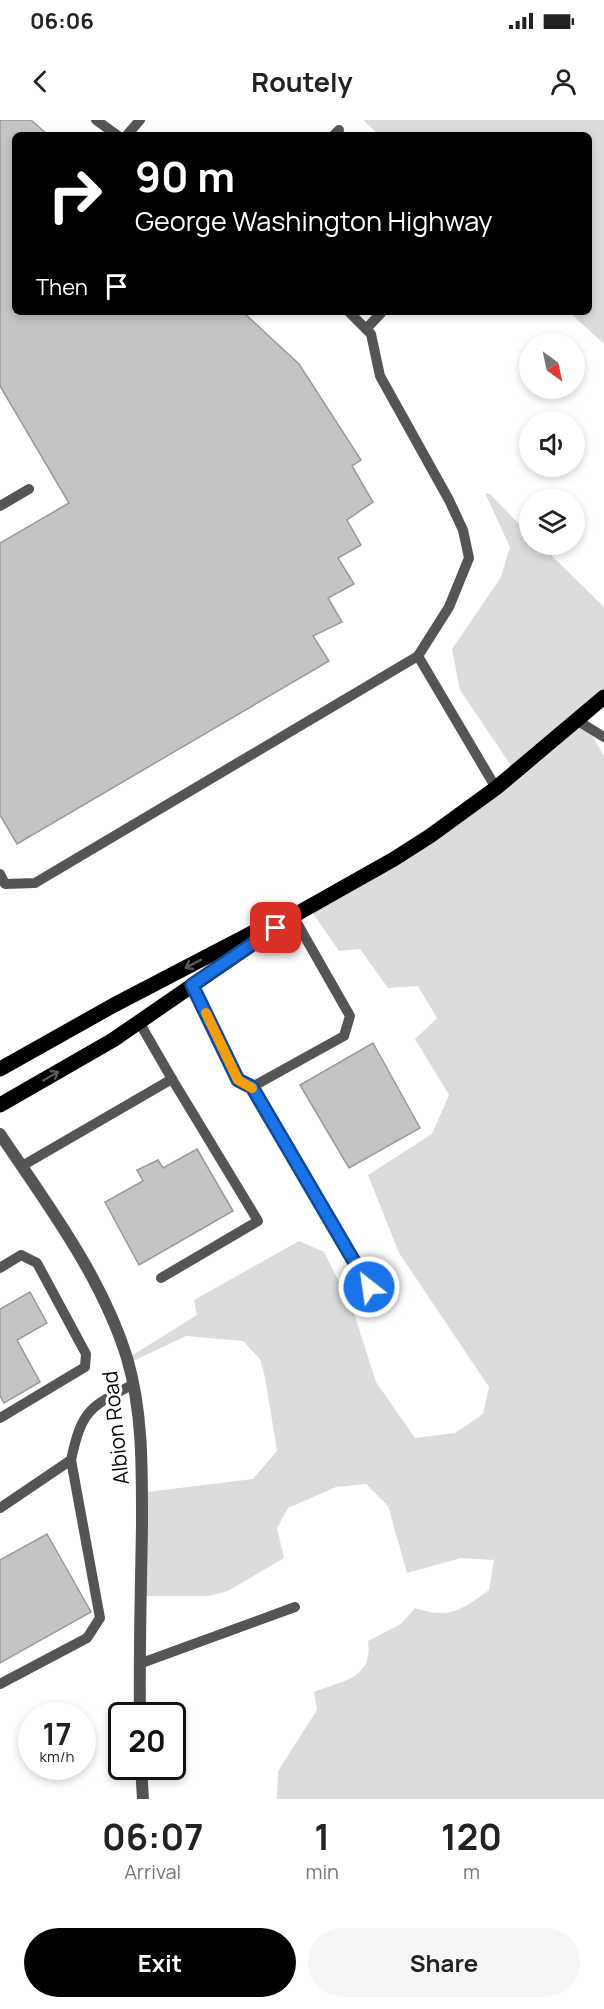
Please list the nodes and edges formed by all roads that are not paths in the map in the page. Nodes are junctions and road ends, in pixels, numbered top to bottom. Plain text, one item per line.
1 (96, 120) edge
2 (140, 120) edge
3 (113, 132) edge
4 (130, 132) edge
5 (351, 315) edge
6 (379, 315) edge
7 (366, 329) junction
8 (30, 489) dead end
9 (0, 506) edge
10 (418, 656) junction
11 (604, 697) edge
12 (578, 721) junction
13 (604, 737) edge
14 (496, 788) junction
15 (394, 859) junction
16 (0, 874) edge
17 (293, 916) junction
18 (192, 985) junction
19 (139, 1022) junction
20 (0, 1069) edge
21 (172, 1079) junction
22 (252, 1087) junction
23 (0, 1105) edge
24 (0, 1134) edge
25 (22, 1166) junction
26 (0, 1268) edge
27 (161, 1278) dead end
28 (369, 1287) dead end
29 (134, 1384) junction
30 (0, 1418) edge
31 (71, 1460) junction
32 (0, 1508) edge
33 (295, 1607) dead end
34 (139, 1664) junction
35 (0, 1684) edge
36 (140, 1702) edge
37 (142, 1780) edge
38 (143, 1799) edge

1 - 3 lane
2 - 4 lane
5 - 7 lane
6 - 7 lane
7 - 10 lane
8 - 9 lane
10 - 14 lane
10 - 16 lane
11 - 12 main road
12 - 13 lane
12 - 14 main road
14 - 15 main road
15 - 17 main road
15 -> 20 main road
17 - 18 main road
17 - 22 lane
18 - 19 main road
18 - 22 lane
19 - 21 lane
23 -> 19 main road
21 - 25 lane
21 - 27 lane
22 - 28 lane
24 - 25 street, Albion Road
25 - 29 street, Albion Road
26 - 30 lane
29 - 31 lane
29 - 34 street, Albion Road
31 - 32 lane
31 - 35 lane
33 - 34 lane
34 - 36 street, Albion Road
37 - 38 street

